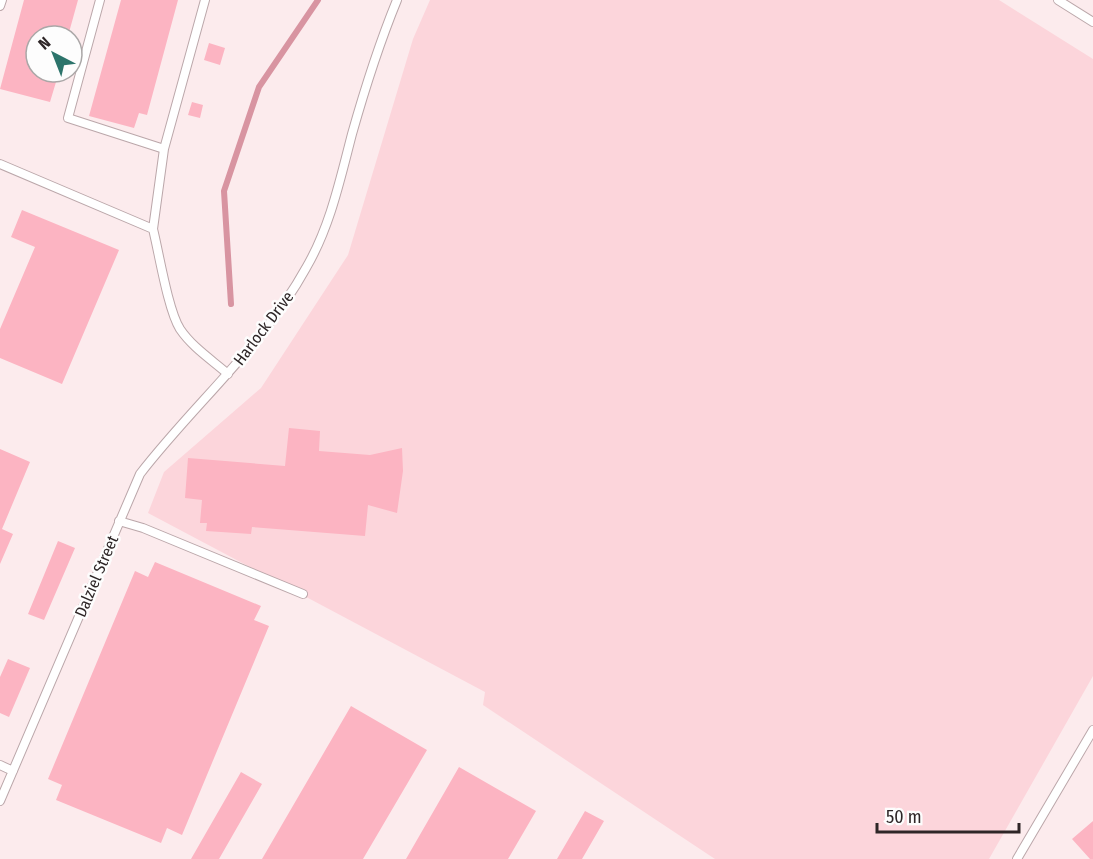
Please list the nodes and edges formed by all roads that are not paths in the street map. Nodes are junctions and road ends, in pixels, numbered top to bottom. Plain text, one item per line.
1 (2, 0) edge
2 (100, 0) edge
3 (205, 0) edge
4 (397, 0) edge
5 (1058, 0) edge
6 (0, 6) edge
7 (1093, 22) edge
8 (164, 149) junction
9 (0, 164) edge
10 (153, 229) junction
11 (228, 374) junction
12 (119, 521) junction
13 (303, 594) dead end
14 (1093, 730) edge
15 (0, 765) edge
16 (13, 771) junction
17 (0, 801) edge
18 (1017, 859) edge

1 - 6 lane
2 - 8 lane
3 - 8 lane
4 - 11 lane, Harlock Drive
5 - 7 lane
8 - 10 lane
9 - 10 lane
10 - 11 lane, Harlock Drive
11 - 12 lane, Dalziel Street
12 - 13 lane
12 - 16 lane, Dalziel Street
14 - 18 lane
15 - 16 lane
16 - 17 lane, Dalziel Street

